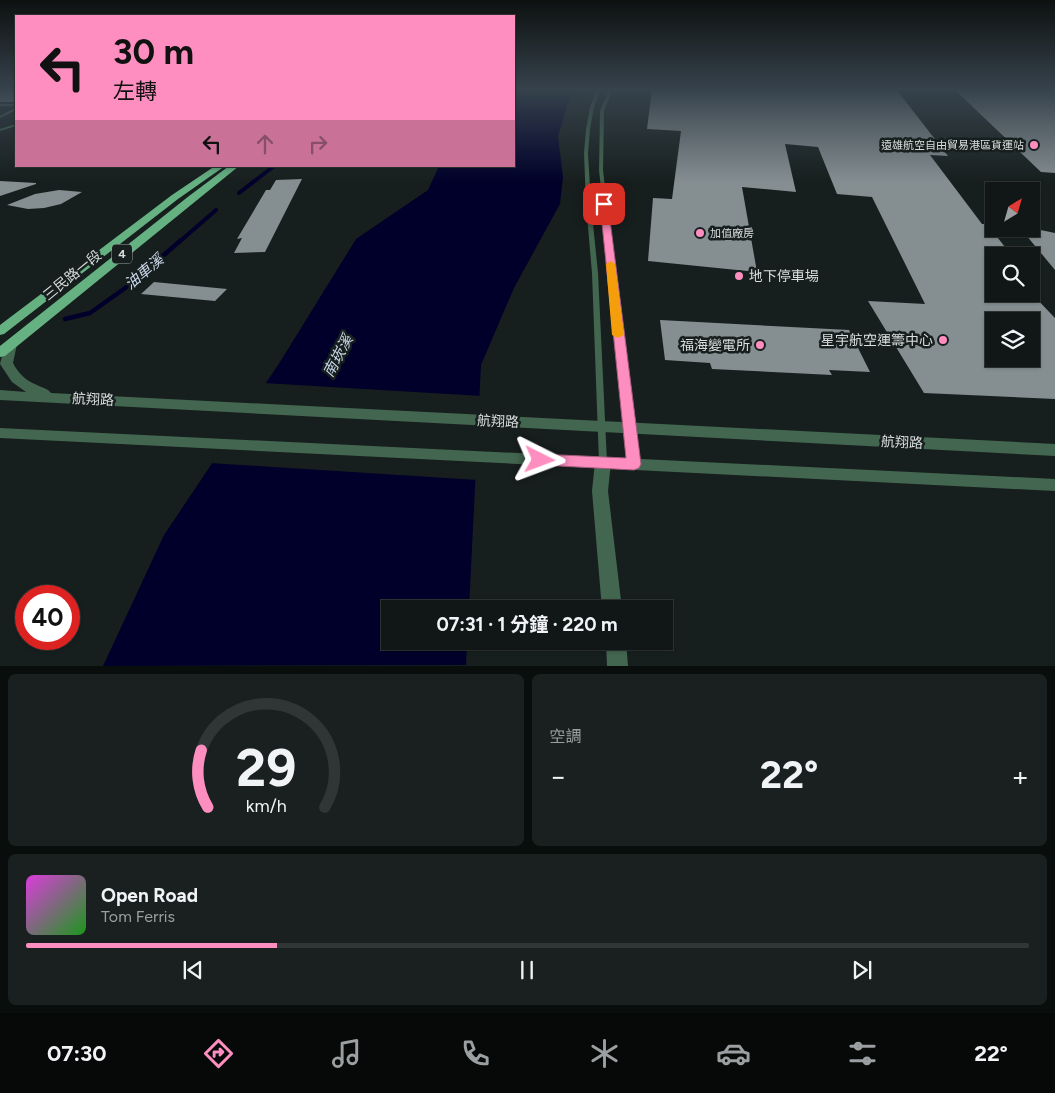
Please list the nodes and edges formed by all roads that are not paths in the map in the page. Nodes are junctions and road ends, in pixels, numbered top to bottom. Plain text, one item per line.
1 (589, 120) edge
2 (602, 120) edge
3 (15, 125) edge
4 (0, 130) edge
5 (220, 167) edge
6 (234, 167) edge
7 (0, 331) edge
8 (12, 344) junction
9 (0, 353) edge
10 (0, 394) edge
11 (64, 398) junction
12 (602, 427) junction
13 (628, 428) junction
14 (0, 433) edge
15 (1055, 450) edge
16 (603, 462) junction
17 (634, 464) junction
18 (1055, 485) edge
19 (611, 600) edge
20 (617, 650) edge
21 (618, 666) edge

1 - 12 lane
2 - 13 lane
3 - 4 lane
5 - 7 main road, 三民路一段 / 4
6 - 8 main road, 三民路一段 / 4
8 - 9 main road, 三民路一段 / 4
8 - 11 street
10 - 11 street, 航翔路
11 - 12 street, 航翔路
12 - 13 street, 航翔路
12 - 16 lane
13 - 15 street, 航翔路
13 - 17 lane
14 - 16 street
16 - 17 street
16 - 19 street
17 - 18 street
20 - 21 street

